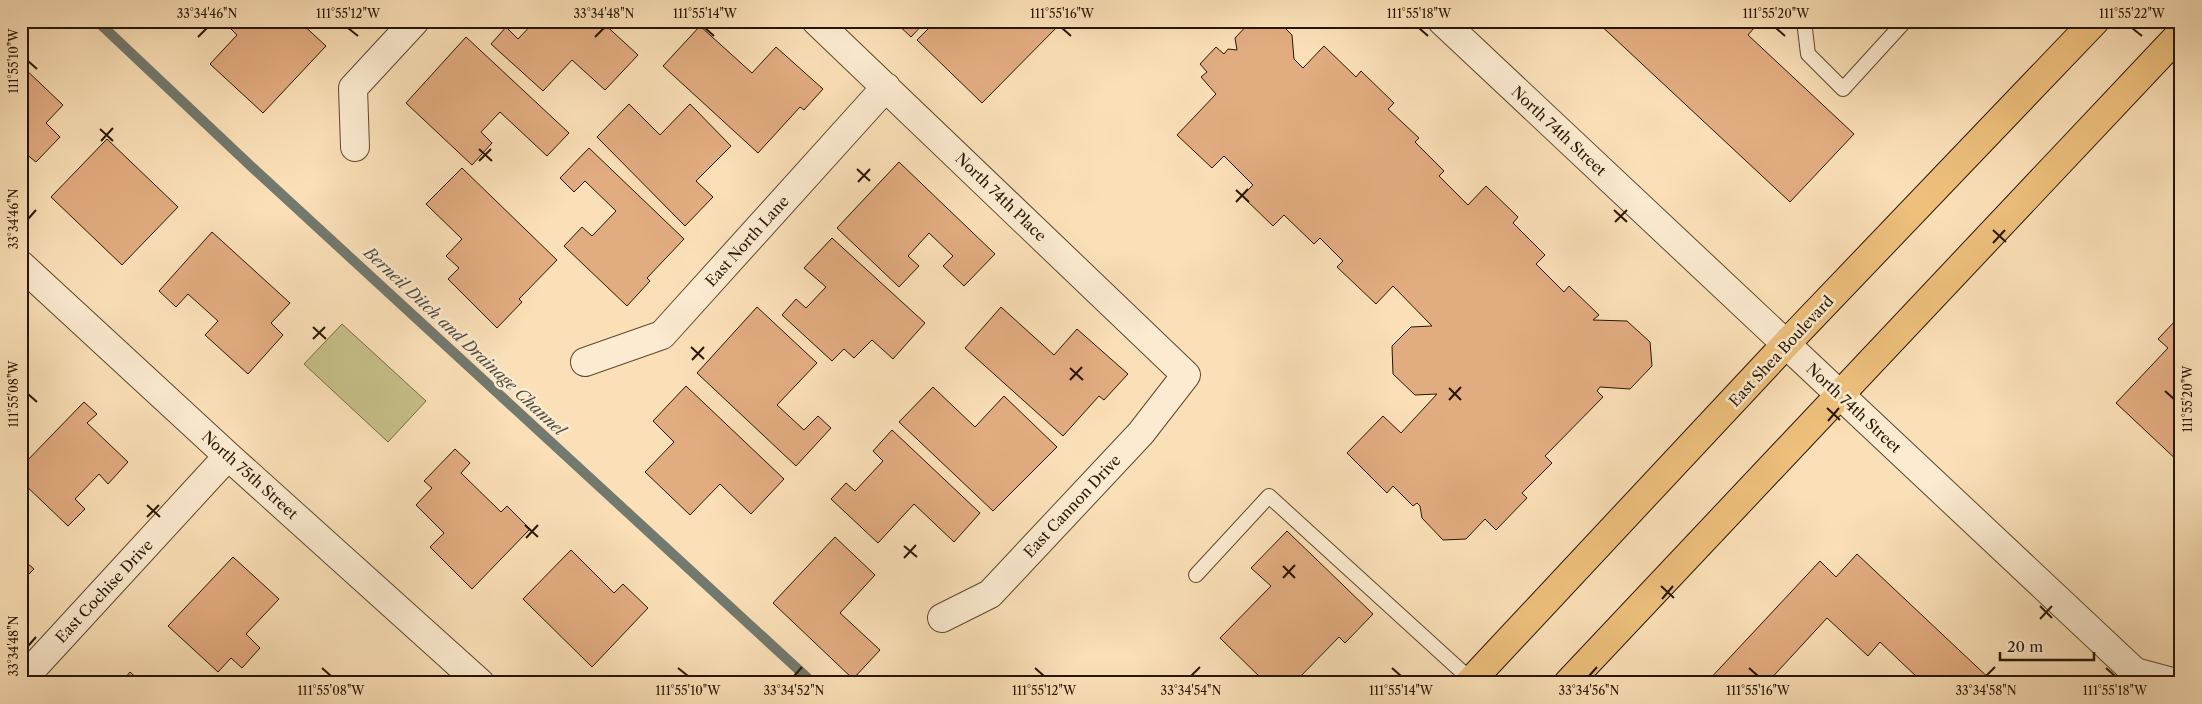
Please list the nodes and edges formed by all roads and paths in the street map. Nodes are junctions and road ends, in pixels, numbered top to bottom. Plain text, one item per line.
1 (415, 21) edge
2 (816, 21) edge
3 (1442, 21) edge
4 (1804, 21) edge
5 (1905, 21) edge
6 (2095, 21) edge
7 (2181, 33) edge
8 (886, 87) junction
9 (355, 147) dead end
10 (21, 265) edge
11 (1786, 344) junction
12 (585, 362) dead end
13 (1186, 375) joint
14 (1840, 396) junction
15 (228, 456) junction
16 (1196, 575) dead end
17 (942, 618) dead end
18 (2137, 677) edge
19 (21, 681) edge
20 (1470, 682) edge
21 (480, 683) edge
22 (1568, 683) edge
23 (2176, 683) edge

1 - 9 street
2 - 8 street, North 74th Place
3 - 11 street, North 74th Street
4 - 5 lane
6 - 11 main road, East Shea Boulevard
7 - 14 main road
8 - 12 street, East North Lane
8 - 13 street, North 74th Place
10 - 15 street, North 75th Street
11 - 14 street, North 74th Street
11 - 20 main road, East Shea Boulevard
13 - 17 street, East Cannon Drive
14 - 18 street, North 74th Street
14 - 22 main road
15 - 19 street, East Cochise Drive
15 - 21 street, North 75th Street
16 - 20 lane
18 - 23 street, North 74th Street

